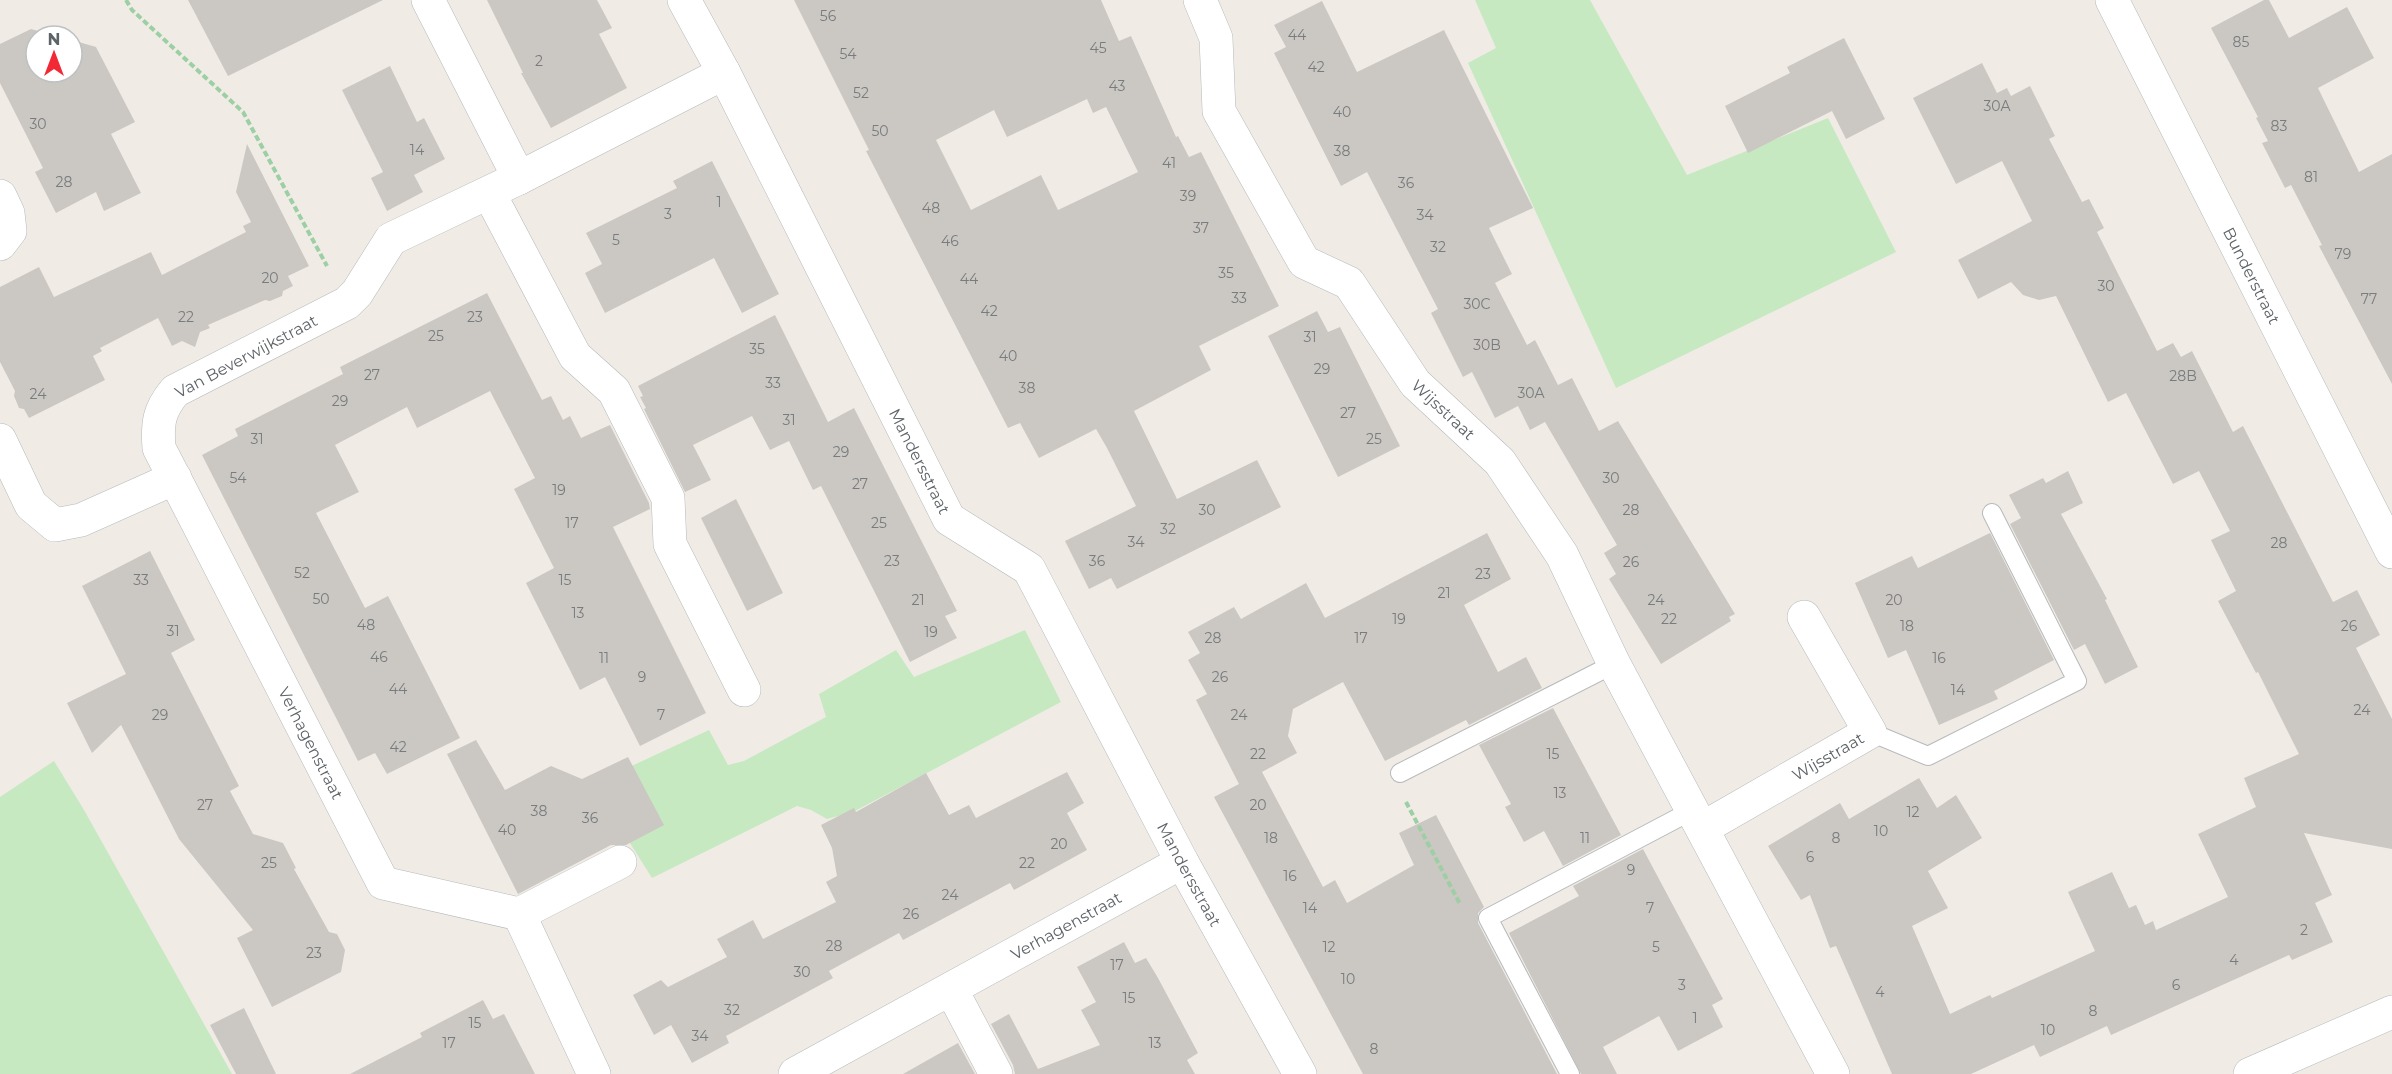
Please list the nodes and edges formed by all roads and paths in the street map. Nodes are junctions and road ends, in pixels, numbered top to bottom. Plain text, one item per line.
1 (126, 0) edge
2 (428, 0) edge
3 (684, 0) edge
4 (1200, 0) edge
5 (2112, 0) edge
6 (724, 73) junction
7 (519, 178) junction
8 (489, 193) junction
9 (0, 196) edge
10 (0, 244) edge
11 (347, 303) junction
12 (0, 440) edge
13 (175, 478) junction
14 (1992, 513) dead end
15 (2392, 552) edge
16 (1804, 617) dead end
17 (1614, 664) junction
18 (744, 690) dead end
19 (1870, 732) junction
20 (1400, 773) joint
21 (1698, 819) junction
22 (620, 862) dead end
23 (1182, 862) junction
24 (519, 914) junction
25 (1488, 918) junction
26 (951, 989) junction
27 (2392, 1012) edge
28 (594, 1074) edge
29 (795, 1074) edge
30 (996, 1074) edge
31 (1300, 1074) edge
32 (1570, 1074) edge
33 (1833, 1074) edge
34 (2250, 1074) edge

1 - 11 path
2 - 7 street
3 - 6 street, Mandersstraat
4 - 17 street, Wijsstraat
5 - 15 street, Bunderstraat
6 - 7 street, Van Beverwijkstraat
6 - 23 street, Mandersstraat
7 - 8 street, Van Beverwijkstraat
8 - 11 street, Van Beverwijkstraat
8 - 18 street
9 - 10 street
11 - 13 street, Van Beverwijkstraat
12 - 13 street
13 - 24 street, Verhagenstraat
14 - 19 lane
16 - 19 street, Wijsstraat
17 - 20 lane
17 - 21 street, Wijsstraat
19 - 21 street, Wijsstraat
20 - 25 path
21 - 25 lane
21 - 33 street, Wijsstraat
22 - 24 street
23 - 26 street, Verhagenstraat
23 - 31 street, Mandersstraat
24 - 28 street
25 - 32 lane
26 - 29 street, Verhagenstraat
26 - 30 street
27 - 34 street

